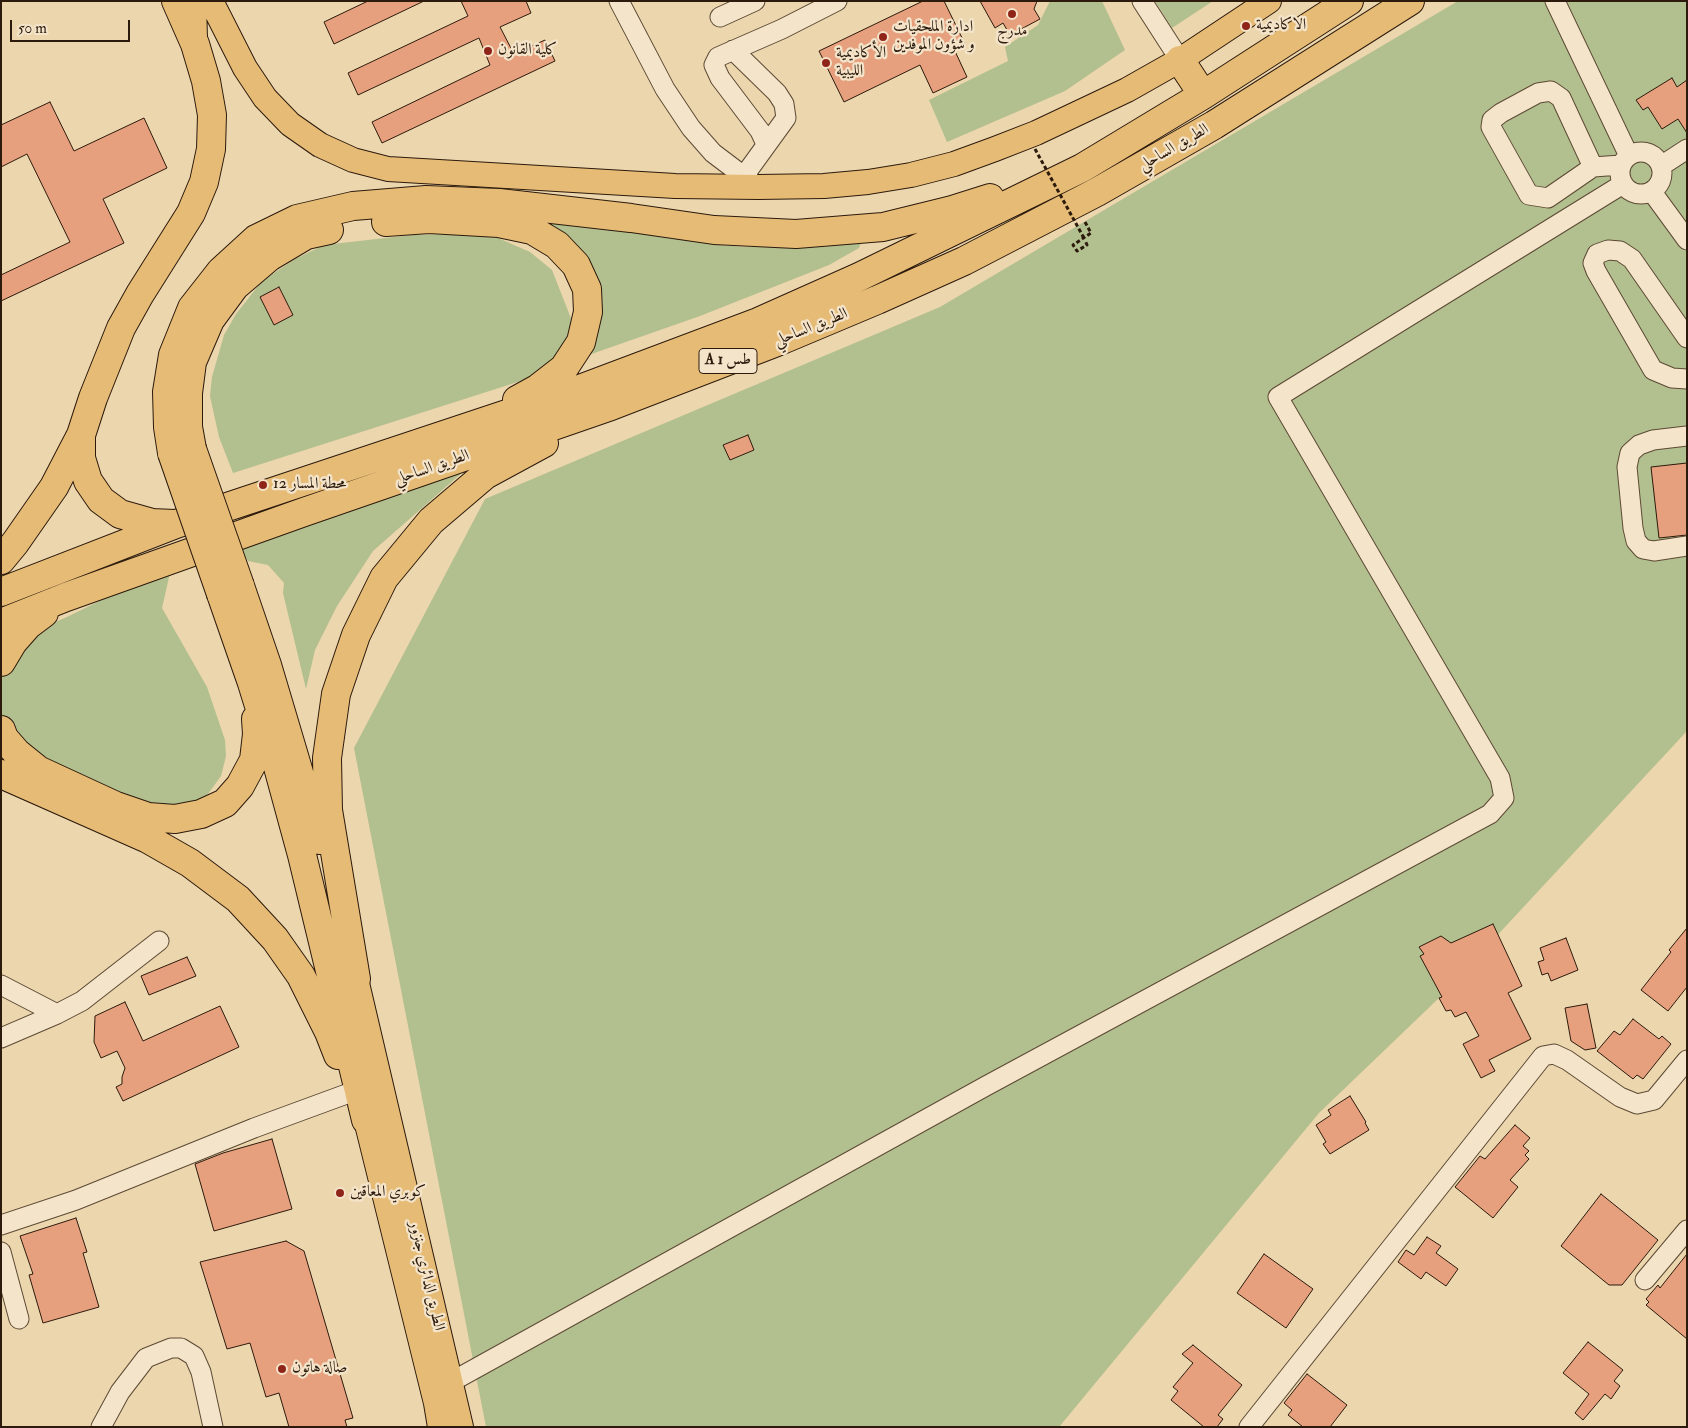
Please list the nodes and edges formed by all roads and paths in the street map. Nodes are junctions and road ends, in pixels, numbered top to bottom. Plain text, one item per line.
1 (176, 1) edge
2 (194, 1) edge
3 (211, 1) edge
4 (619, 1) edge
5 (755, 1) edge
6 (837, 1) edge
7 (1142, 1) edge
8 (1269, 1) edge
9 (1348, 1) edge
10 (1410, 1) edge
11 (1555, 1) edge
12 (720, 17) dead end
13 (195, 44) junction
14 (733, 50) junction
15 (1180, 60) junction
16 (1203, 95) junction
17 (766, 144) junction
18 (1035, 149) dead end
19 (1687, 149) edge
20 (1625, 160) junction
21 (1661, 166) junction
22 (1592, 167) junction
23 (1082, 168) junction
24 (751, 182) junction
25 (1623, 184) junction
26 (1652, 192) junction
27 (1090, 233) dead end
28 (1686, 236) edge
29 (1687, 338) edge
30 (1687, 379) edge
31 (612, 406) junction
32 (471, 426) junction
33 (81, 435) junction
34 (1687, 436) edge
35 (182, 451) junction
36 (176, 524) junction
37 (1687, 546) edge
38 (1, 560) edge
39 (231, 590) junction
40 (1, 592) edge
41 (66, 597) junction
42 (1, 623) edge
43 (1, 662) edge
44 (252, 683) junction
45 (1, 730) edge
46 (7, 783) edge
47 (159, 941) dead end
48 (356, 979) junction
49 (1, 985) edge
50 (57, 1014) junction
51 (1, 1038) edge
52 (1687, 1060) edge
53 (352, 1092) junction
54 (366, 1120) junction
55 (1, 1225) edge
56 (1687, 1230) edge
57 (1, 1252) edge
58 (1646, 1280) dead end
59 (19, 1318) dead end
60 (451, 1382) junction
61 (101, 1427) edge
62 (213, 1427) edge
63 (440, 1427) edge
64 (461, 1427) edge
65 (1250, 1427) edge

1 - 13 highway
2 - 13 main road
3 - 24 main road
4 - 24 street
5 - 12 street
6 - 14 street
7 - 15 street
8 - 15 main road
9 - 16 highway, الطريق الساحلي / A 1 طس
10 - 31 highway, الطريق الساحلي / A 1 طس
11 - 20 street
13 - 33 highway
14 - 17 street
14 - 17 street
15 - 16 highway
15 - 24 main road
16 - 23 highway, الطريق الساحلي / A 1 طس
17 - 24 street
18 - 27 path, bridge
19 - 21 street
20 - 21 street
20 - 22 street
20 - 25 street
21 - 26 street
22 - 22 street
23 - 32 highway, الطريق الساحلي / A 1 طس
23 - 35 highway
25 - 26 street
25 - 60 street
26 - 28 street
29 - 30 street
31 - 41 highway, الطريق الساحلي / A 1 طس
31 - 48 highway
32 - 35 highway
32 - 36 highway, الطريق الساحلي / A 1 طس
33 - 36 highway
33 - 38 highway
34 - 37 street
35 - 39 highway, bridge
36 - 40 highway, الطريق الساحلي / A 1 طس
39 - 44 highway
39 - 48 highway
41 - 42 highway, الطريق الساحلي / A 1 طس
41 - 43 highway
44 - 45 highway
44 - 54 highway
46 - 53 highway
47 - 50 street
48 - 60 main road, الطريق الدائري جنزور
49 - 50 street
50 - 51 street
52 - 65 street
53 - 54 highway
53 - 55 street
54 - 63 main road, الطريق الدائري جنزور
56 - 58 street
57 - 59 street
60 - 64 main road, الطريق الدائري جنزور
61 - 62 street

